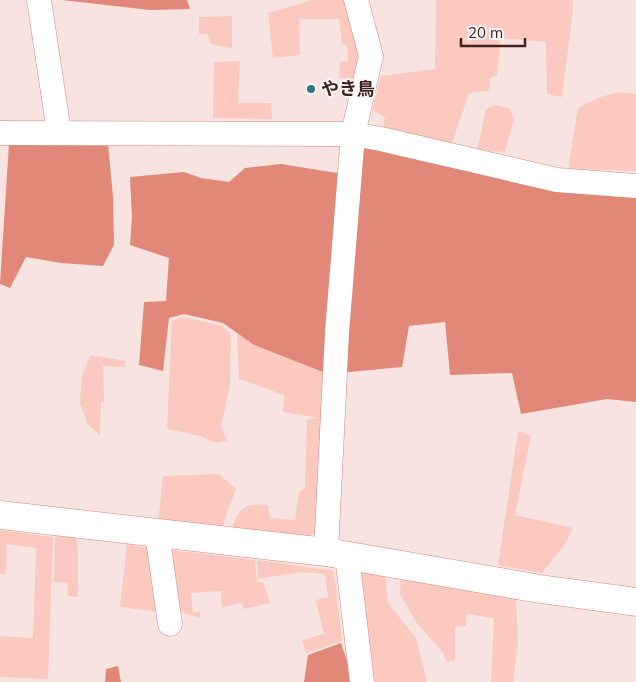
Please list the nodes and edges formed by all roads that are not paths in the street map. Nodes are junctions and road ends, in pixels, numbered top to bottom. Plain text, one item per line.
1 (39, 0) edge
2 (356, 0) edge
3 (59, 132) junction
4 (0, 133) edge
5 (353, 134) junction
6 (636, 186) edge
7 (0, 515) edge
8 (157, 533) junction
9 (336, 554) junction
10 (636, 602) edge
11 (170, 624) dead end
12 (362, 682) edge

1 - 3 street
2 - 5 street
3 - 4 street
3 - 5 street
5 - 6 street
5 - 9 street
7 - 8 street
8 - 9 street
8 - 11 street
9 - 10 street
9 - 12 street

